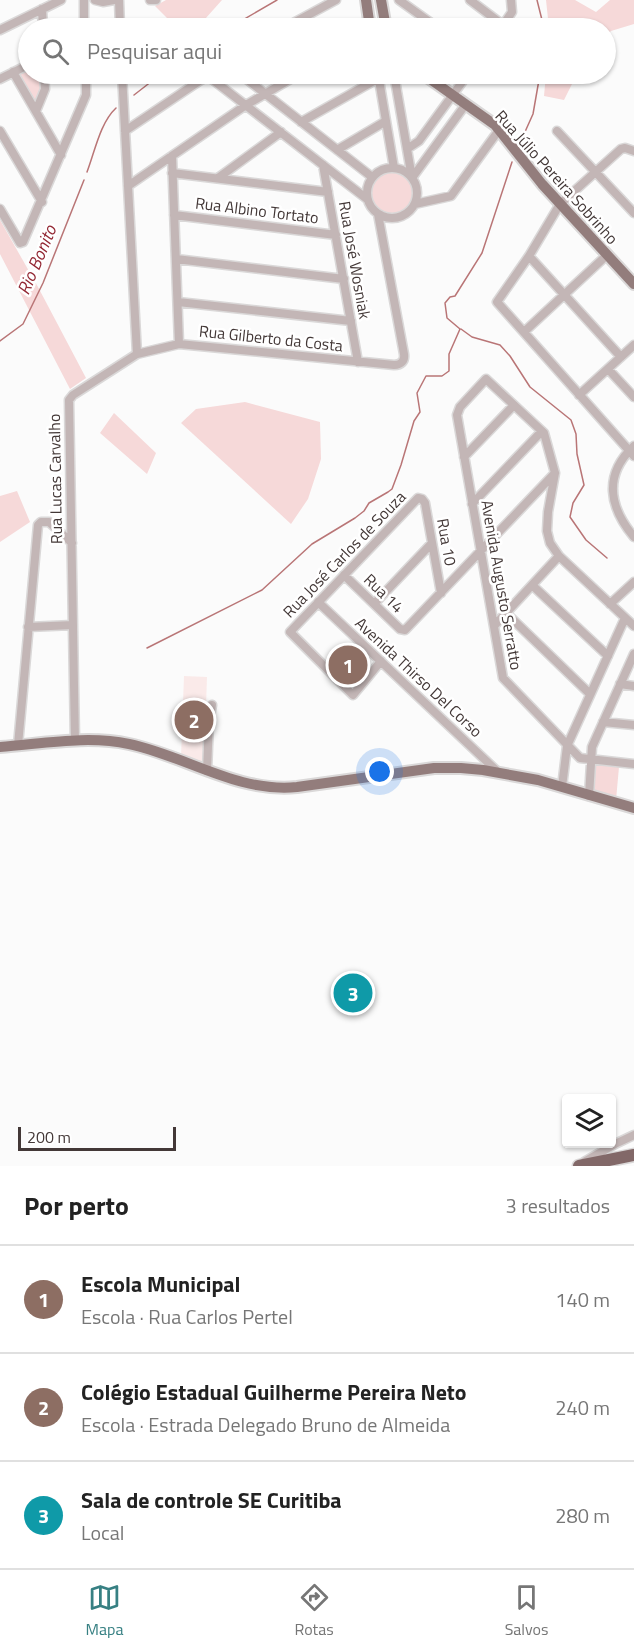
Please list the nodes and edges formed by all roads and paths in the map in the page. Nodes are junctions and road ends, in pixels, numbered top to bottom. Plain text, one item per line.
1 (61, 0) edge
2 (84, 0) edge
3 (95, 0) edge
4 (116, 0) edge
5 (336, 0) edge
6 (366, 0) edge
7 (381, 0) edge
8 (399, 0) edge
9 (470, 0) edge
10 (511, 0) edge
11 (44, 5) edge
12 (21, 18) edge
13 (84, 18) edge
14 (119, 18) edge
15 (303, 18) edge
16 (369, 18) edge
17 (383, 18) edge
18 (424, 18) edge
19 (491, 18) edge
20 (508, 18) edge
21 (18, 20) edge
22 (0, 30) edge
23 (18, 70) edge
24 (13, 72) junction
25 (0, 79) edge
26 (18, 80) edge
27 (20, 84) edge
28 (45, 84) edge
29 (86, 84) edge
30 (123, 84) edge
31 (195, 84) edge
32 (218, 84) edge
33 (253, 84) edge
34 (281, 84) edge
35 (365, 84) edge
36 (380, 84) edge
37 (396, 84) edge
38 (438, 84) edge
39 (460, 84) edge
40 (264, 93) junction
41 (453, 94) junction
42 (466, 104) junction
43 (246, 105) junction
44 (36, 111) junction
45 (386, 121) junction
46 (301, 122) junction
47 (499, 130) junction
48 (0, 131) edge
49 (125, 131) junction
50 (557, 131) dead end
51 (281, 132) junction
52 (407, 149) junction
53 (337, 150) junction
54 (634, 152) edge
55 (61, 155) junction
56 (172, 156) junction
57 (323, 165) junction
58 (394, 168) junction
59 (596, 172) junction
60 (172, 173) junction
61 (372, 177) junction
62 (218, 178) junction
63 (412, 178) junction
64 (128, 186) junction
65 (328, 192) junction
66 (367, 199) junction
67 (42, 202) junction
68 (415, 204) junction
69 (560, 204) junction
70 (0, 209) edge
71 (634, 213) edge
72 (378, 214) junction
73 (174, 215) junction
74 (336, 235) junction
75 (607, 255) junction
76 (529, 256) junction
77 (176, 259) junction
78 (344, 279) junction
79 (634, 284) edge
80 (565, 295) junction
81 (178, 302) junction
82 (351, 321) junction
83 (524, 332) junction
84 (179, 344) junction
85 (634, 346) edge
86 (137, 354) junction
87 (621, 357) junction
88 (358, 362) junction
89 (608, 369) junction
90 (579, 395) junction
91 (634, 397) edge
92 (514, 405) junction
93 (542, 431) junction
94 (632, 451) edge
95 (464, 457) junction
96 (555, 473) junction
97 (420, 498) joint
98 (472, 504) junction
99 (634, 537) edge
100 (72, 543) junction
101 (432, 543) junction
102 (481, 550) junction
103 (559, 556) junction
104 (344, 575) junction
105 (634, 582) edge
106 (532, 585) junction
107 (441, 593) junction
108 (318, 602) junction
109 (374, 604) junction
110 (610, 604) junction
111 (506, 613) junction
112 (625, 618) junction
113 (73, 625) junction
114 (494, 626) junction
115 (634, 626) edge
116 (28, 627) junction
117 (634, 654) edge
118 (608, 656) junction
119 (381, 661) junction
120 (620, 684) junction
121 (634, 686) edge
122 (590, 694) junction
123 (212, 705) dead end
124 (603, 722) junction
125 (634, 725) edge
126 (75, 741) junction
127 (18, 745) junction
128 (567, 746) junction
129 (0, 747) edge
130 (479, 754) junction
131 (591, 760) junction
132 (634, 764) edge
133 (470, 768) junction
134 (207, 771) junction
135 (499, 772) junction
136 (562, 787) junction
137 (589, 796) junction
138 (634, 808) edge
139 (634, 1135) edge
140 (634, 1155) edge
141 (634, 1162) edge
142 (579, 1166) edge
143 (613, 1166) edge

1 - 11 street
2 - 13 street
3 - 4 street
4 - 14 street
5 - 15 street
6 - 16 main road
7 - 17 main road
8 - 18 street
9 - 19 street
10 - 20 street
11 - 12 street
21 - 22 street
23 - 24 street
24 - 25 street
24 - 26 street
27 - 44 street
28 - 44 street
29 - 55 street
30 - 49 street
31 - 49 street
32 - 43 street
33 - 40 street
34 - 40 street
35 - 46 street
36 - 45 street
37 - 52 street
38 - 41 main road, Rua Júlio Pereira Sobrinho
39 - 41 street
40 - 43 street
40 - 46 street
41 - 42 main road, Rua Júlio Pereira Sobrinho
41 - 52 street
42 - 47 main road, Rua Júlio Pereira Sobrinho
42 - 63 street
43 - 51 street
43 - 56 street
44 - 55 street
45 - 53 street
45 - 58 street
46 - 53 street
47 - 68 street
47 - 69 main road, Rua Júlio Pereira Sobrinho
48 - 67 street
49 - 64 street
50 - 59 street
51 - 57 street
51 - 62 street
52 - 63 street
53 - 61 street
54 - 59 street
55 - 67 street
56 - 60 street
56 - 64 street
57 - 65 street, Rua José Wosniak
57 - 66 street
58 - 61 street
58 - 63 street
59 - 69 street
59 - 71 street
60 - 62 street
60 - 73 street
61 - 66 street
62 - 65 street
63 - 68 street
64 - 86 street
65 - 74 street, Rua José Wosniak
66 - 72 street
67 - 70 street
68 - 72 street
69 - 75 main road, Rua Júlio Pereira Sobrinho
69 - 76 street
72 - 88 street, Rua Gilberto da Costa
73 - 74 street, Rua Albino Tortato
73 - 77 street
74 - 78 street, Rua José Wosniak
75 - 79 main road, Rua Júlio Pereira Sobrinho
75 - 80 street
76 - 80 street
76 - 83 street
77 - 78 street
77 - 81 street
78 - 82 street, Rua José Wosniak
80 - 83 street
80 - 87 street
81 - 82 street
81 - 84 street
82 - 88 street, Rua José Wosniak
83 - 90 street
84 - 86 street, Rua Gilberto da Costa
84 - 88 street, Rua Gilberto da Costa
85 - 87 street
86 - 100 street, Rua Lucas Carvalho
87 - 89 street
89 - 90 street
89 - 91 street
90 - 94 street
92 - 93 street
92 - 95 street
92 - 95 street, Avenida Augusto Serratto
93 - 96 street
93 - 98 street
94 - 99 street
95 - 98 street, Avenida Augusto Serratto
96 - 102 street
96 - 103 street
97 - 101 street, Rua 10
97 - 104 street, Rua José Carlos de Souza
98 - 102 street, Avenida Augusto Serratto
100 - 113 street, Rua Lucas Carvalho
100 - 116 street
101 - 107 street, Rua 10
101 - 109 street
102 - 107 street
102 - 114 street, Avenida Augusto Serratto
103 - 106 street
103 - 110 street
104 - 108 street, Rua José Carlos de Souza
104 - 109 street, Rua 14
105 - 110 street
106 - 111 street
106 - 118 street
107 - 109 street, Rua 14
108 - 119 street, Avenida Thirso Del Corso
108 - 119 street, Rua José Carlos de Souza
110 - 112 street
111 - 114 street
111 - 122 street
112 - 115 street
112 - 118 street
113 - 116 street
113 - 126 street, Rua Lucas Carvalho
114 - 128 street, Avenida Augusto Serratto
116 - 127 street
117 - 120 street
118 - 122 street
119 - 130 street, Avenida Thirso Del Corso
120 - 121 street
120 - 124 street
122 - 128 street
123 - 134 street
124 - 125 street
124 - 131 street
126 - 127 main road
126 - 134 main road
127 - 129 main road
128 - 131 street, Avenida Augusto Serratto
128 - 136 street
130 - 133 street
130 - 135 street, Avenida Thirso Del Corso
131 - 132 street
131 - 137 street
133 - 134 main road
133 - 135 main road
135 - 136 main road
136 - 137 main road
137 - 138 main road
139 - 142 street
140 - 142 highway
141 - 143 highway

